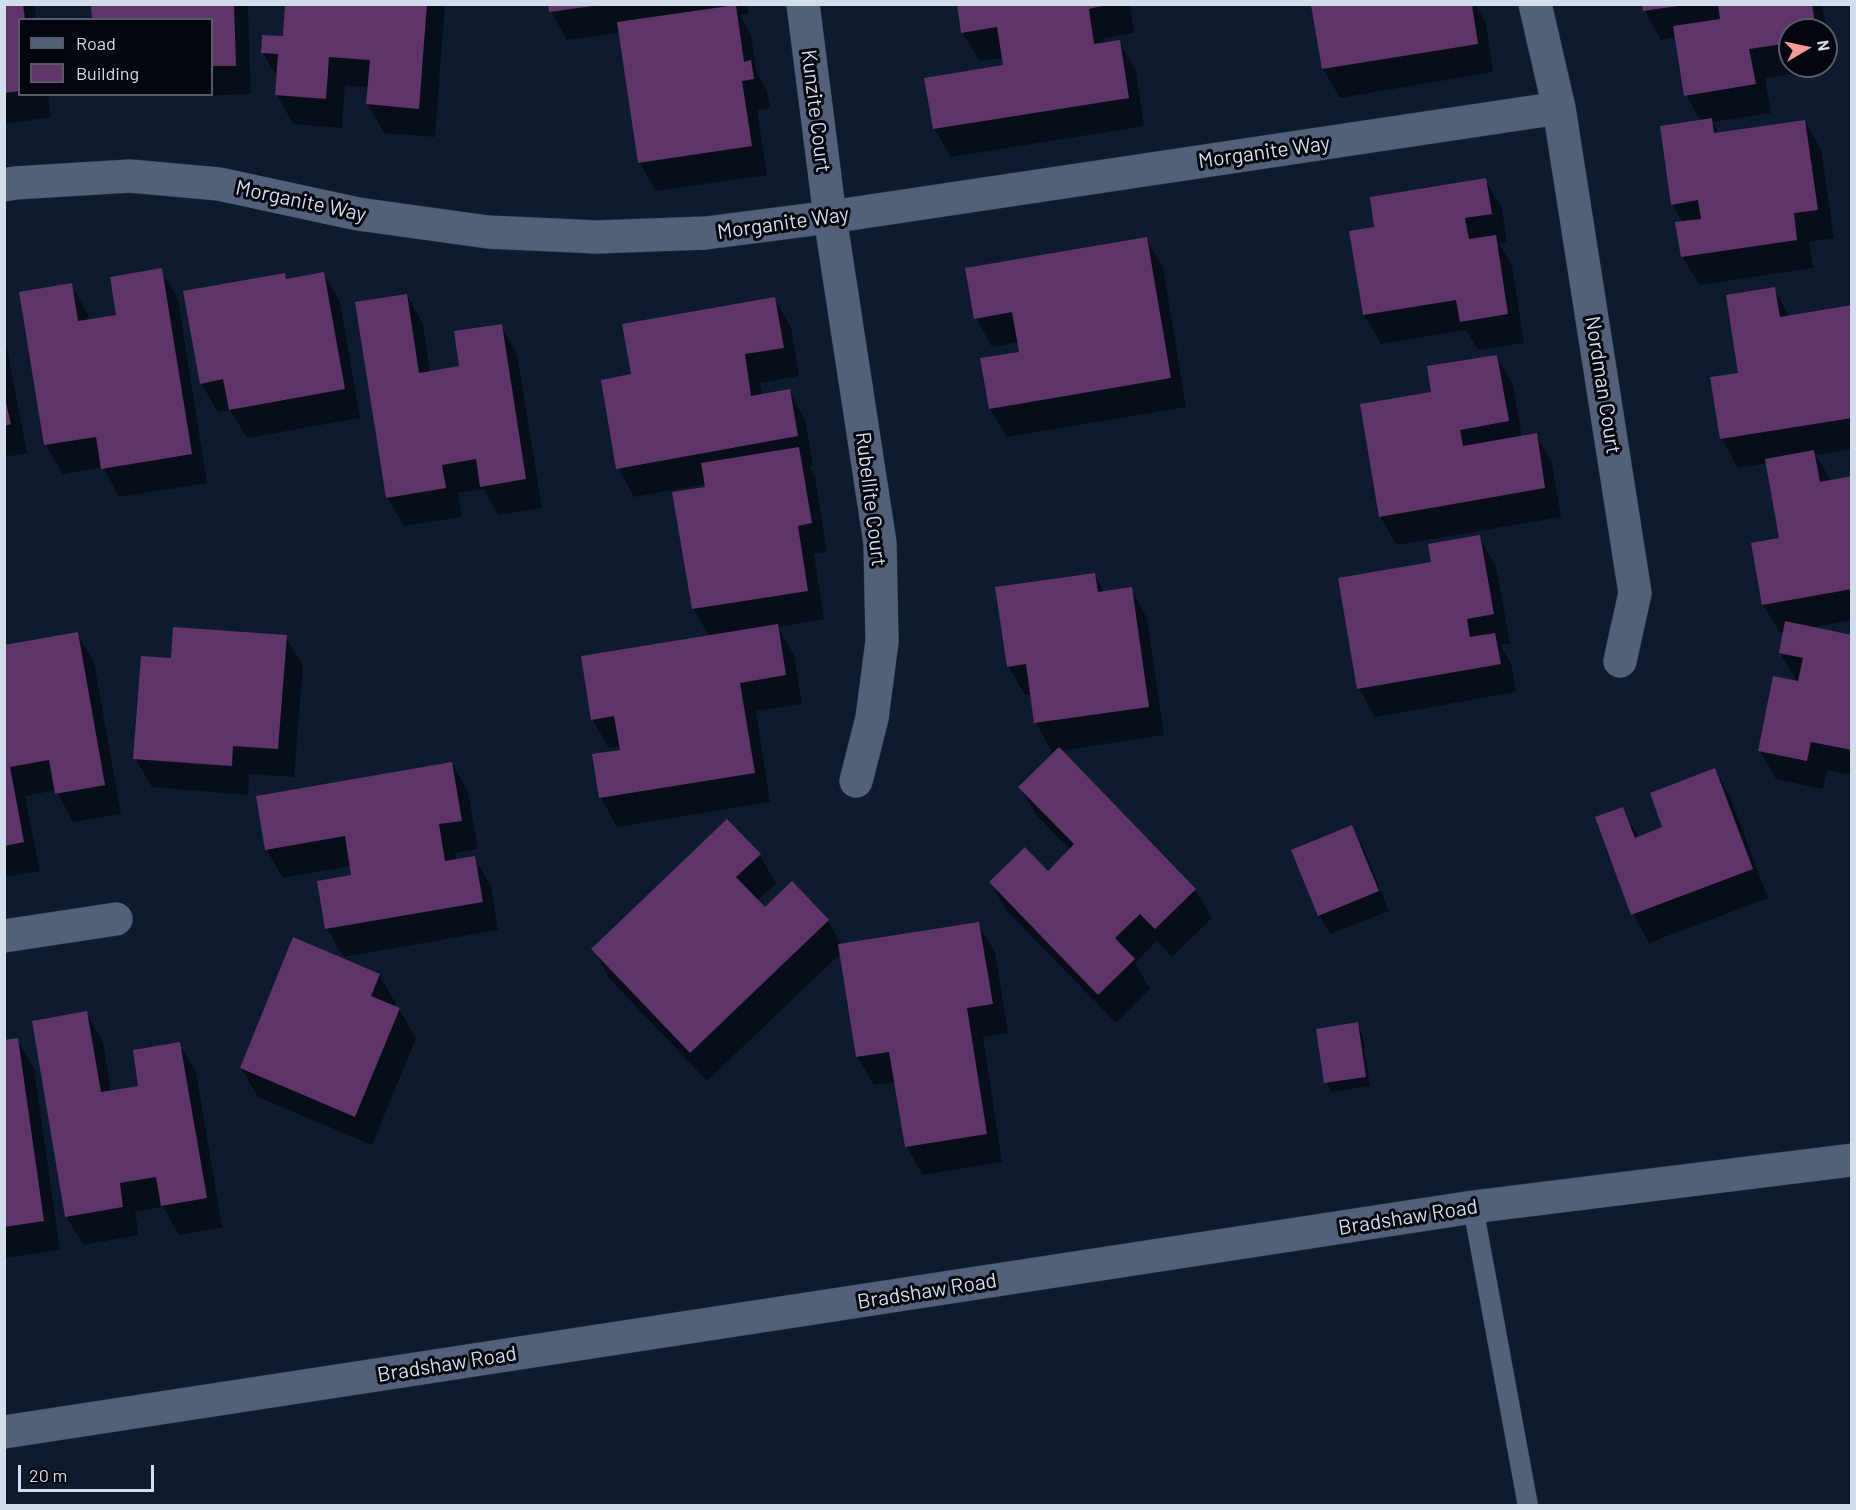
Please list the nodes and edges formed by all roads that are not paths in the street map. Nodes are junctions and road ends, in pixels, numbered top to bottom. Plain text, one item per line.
1 (803, 4) edge
2 (1535, 4) edge
3 (1559, 108) junction
4 (4, 185) edge
5 (830, 216) junction
6 (1620, 661) dead end
7 (856, 781) dead end
8 (116, 919) dead end
9 (4, 936) edge
10 (1851, 1160) edge
11 (1473, 1207) junction
12 (4, 1432) edge
13 (1528, 1506) edge

1 - 5 street, Kunzite Court
2 - 3 street, Nordman Court
3 - 5 street, Morganite Way
3 - 6 street, Nordman Court
4 - 5 street, Morganite Way
5 - 7 street, Rubellite Court
8 - 9 street
10 - 11 street, Bradshaw Road
11 - 12 street, Bradshaw Road
11 - 13 lane

